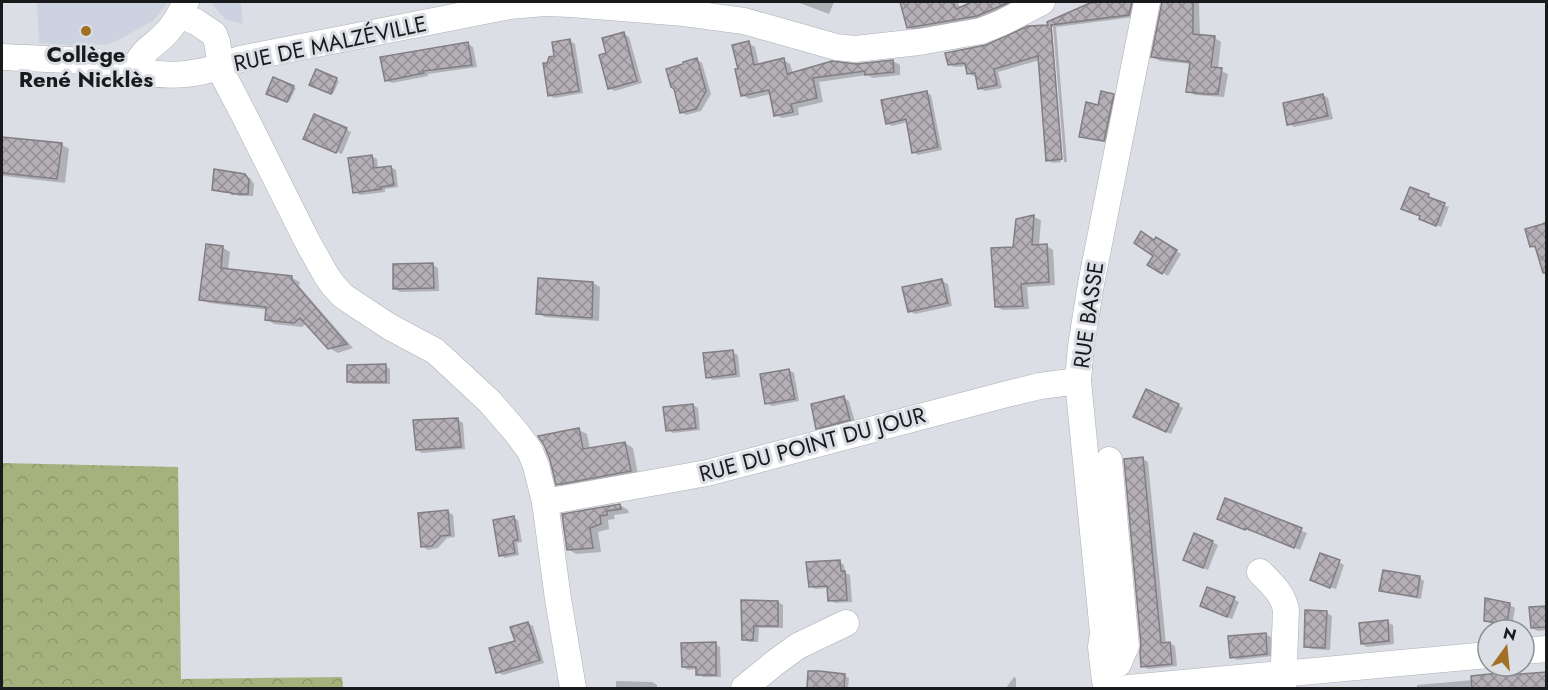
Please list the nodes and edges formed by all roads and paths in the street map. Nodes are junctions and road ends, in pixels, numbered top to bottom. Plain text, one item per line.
1 (1042, 2) edge
2 (1147, 2) edge
3 (183, 8) edge
4 (2, 57) edge
5 (221, 67) junction
6 (135, 69) junction
7 (1078, 381) junction
8 (1109, 460) dead end
9 (545, 502) junction
10 (1260, 572) dead end
11 (846, 623) dead end
12 (1476, 657) edge
13 (1115, 680) edge
14 (1283, 681) edge
15 (573, 688) edge
16 (744, 688) edge
17 (1128, 688) edge

1 - 5 street, RUE DE MALZÉVILLE
2 - 7 street, RUE BASSE
3 - 5 street
3 - 6 street
4 - 6 street, RUE DE MALZÉVILLE
5 - 6 street, RUE DE MALZÉVILLE
5 - 9 street
7 - 9 street, RUE DU POINT DU JOUR
7 - 13 street, RUE BASSE
8 - 13 street
9 - 15 street
10 - 14 street
11 - 16 street
12 - 14 street
14 - 17 street

